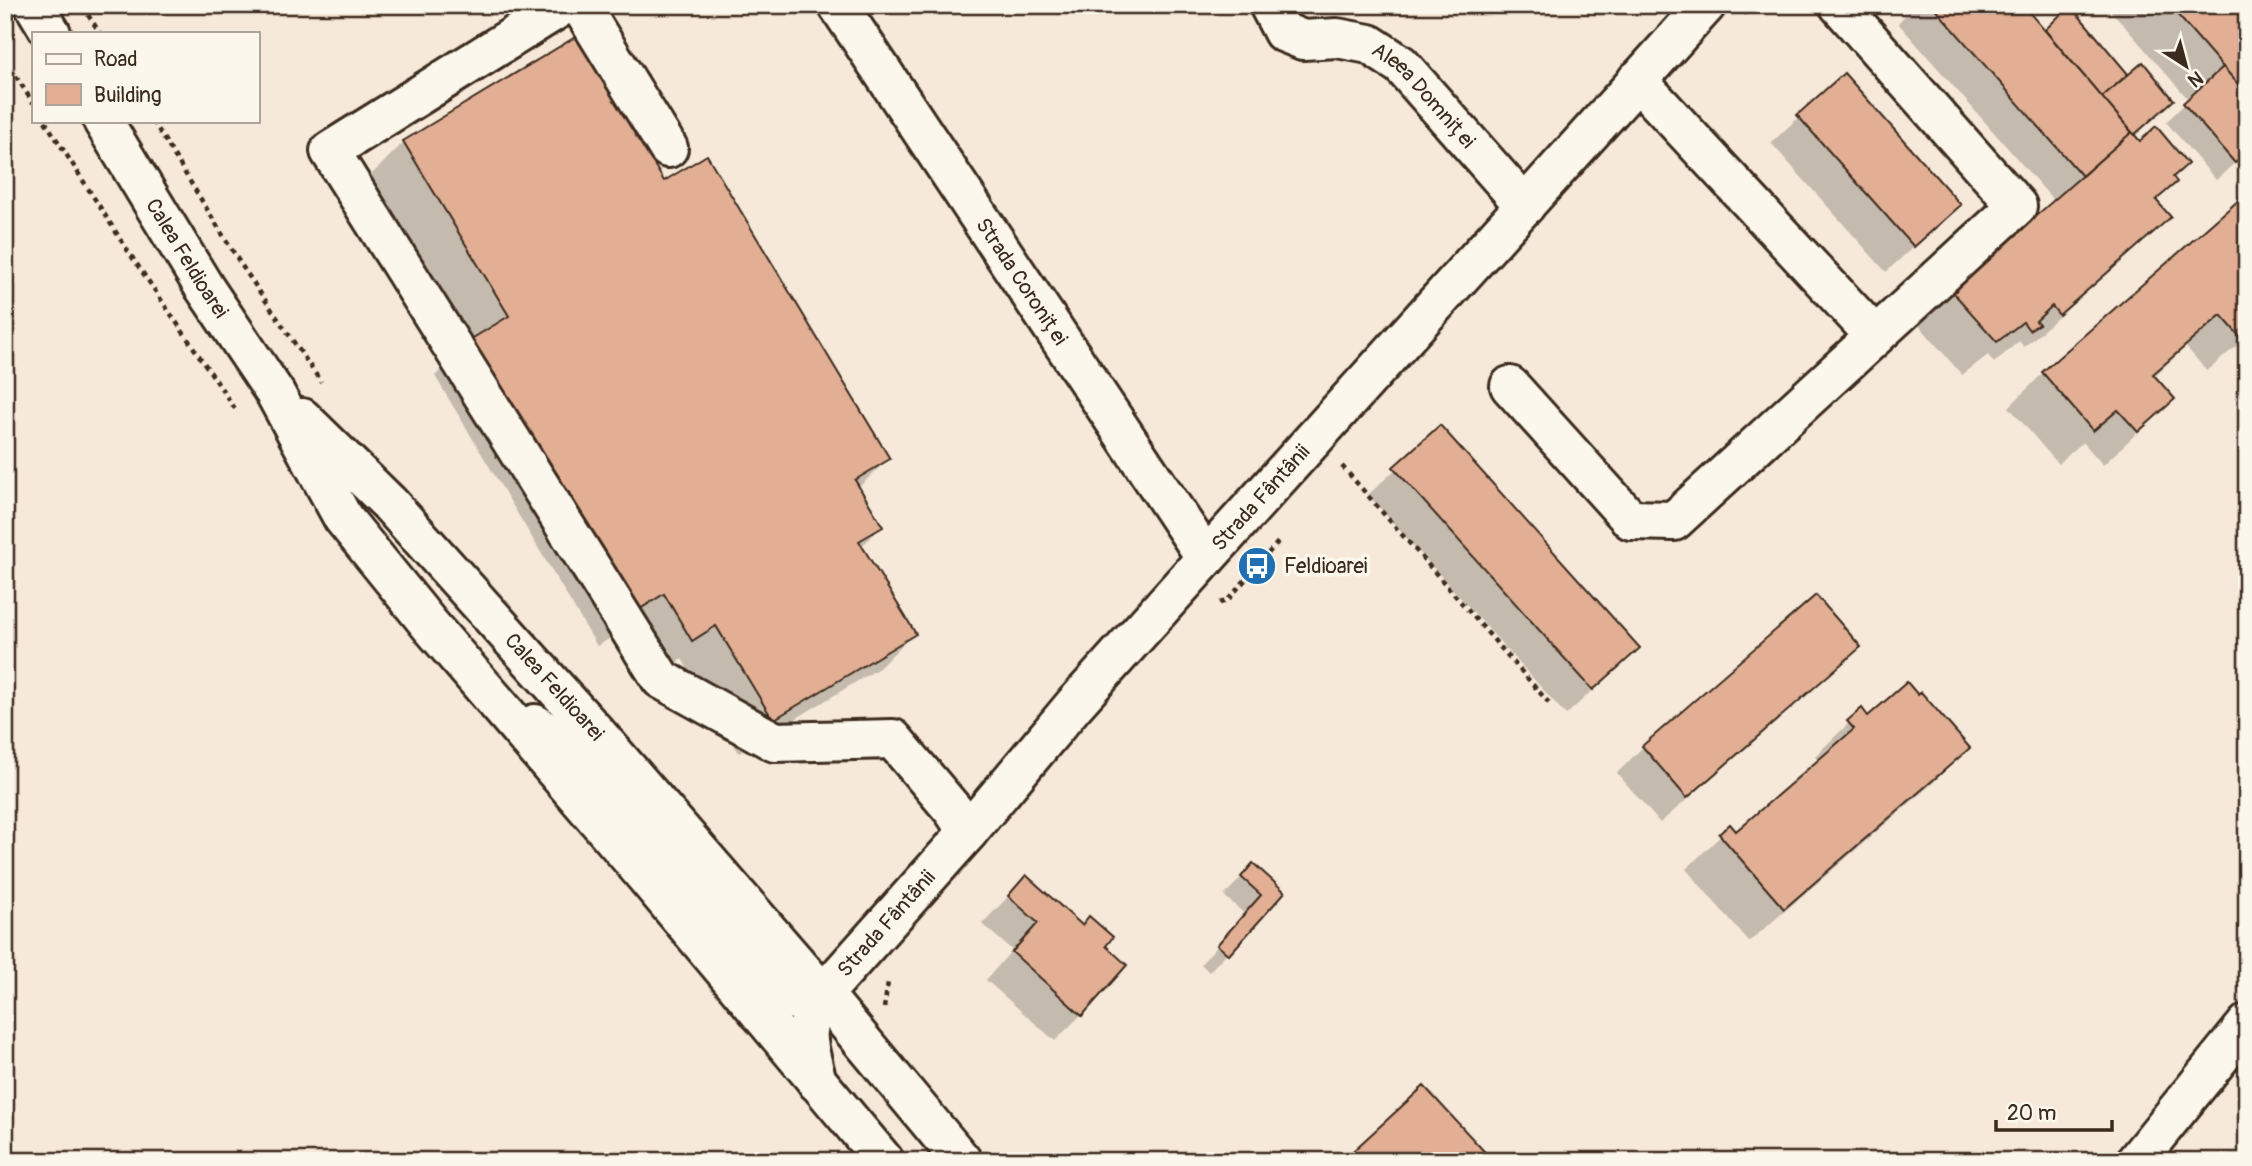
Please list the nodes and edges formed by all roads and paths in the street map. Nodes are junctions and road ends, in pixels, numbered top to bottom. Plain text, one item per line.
1 (34, 5) edge
2 (82, 5) edge
3 (564, 5) edge
4 (580, 5) edge
5 (838, 5) edge
6 (1269, 5) edge
7 (1706, 5) edge
8 (1752, 5) edge
9 (1839, 5) edge
10 (1743, 15) dead end
11 (50, 32) edge
12 (99, 32) edge
13 (5, 59) edge
14 (1637, 80) junction
15 (32, 101) edge
16 (104, 122) edge
17 (154, 122) edge
18 (668, 148) dead end
19 (1525, 206) junction
20 (1875, 336) junction
21 (321, 383) dead end
22 (1510, 386) dead end
23 (275, 393) junction
24 (1317, 437) junction
25 (1278, 531) dead end
26 (1206, 558) junction
27 (1217, 604) dead end
28 (485, 687) junction
29 (1549, 703) dead end
30 (968, 832) junction
31 (889, 976) dead end
32 (823, 994) junction
33 (884, 1011) dead end
34 (2247, 1024) edge
35 (817, 1082) junction
36 (884, 1161) edge
37 (962, 1161) edge
38 (2136, 1161) edge

1 - 11 main road
2 - 12 path
3 - 30 main road
4 - 18 main road
5 - 26 main road, Strada Coroniței
6 - 19 main road, Aleea Domniței
7 - 14 main road, Strada Fântânii
8 - 10 path
9 - 20 main road
13 - 15 path
14 - 19 main road, Strada Fântânii
14 - 20 main road
16 - 23 main road, Calea Feldioarei
17 - 21 path
19 - 24 main road, Strada Fântânii
20 - 22 main road
23 - 28 main road, Calea Feldioarei
23 - 32 main road, Calea Feldioarei
24 - 26 main road, Strada Fântânii
24 - 29 path
25 - 27 path
26 - 30 main road, Strada Fântânii
28 - 32 main road, Calea Feldioarei
28 - 35 main road, Calea Feldioarei
30 - 32 main road, Strada Fântânii
31 - 33 path
32 - 35 main road, Strada Fântânii
32 - 37 main road, Calea Feldioarei
34 - 38 main road
35 - 36 main road, Calea Feldioarei

